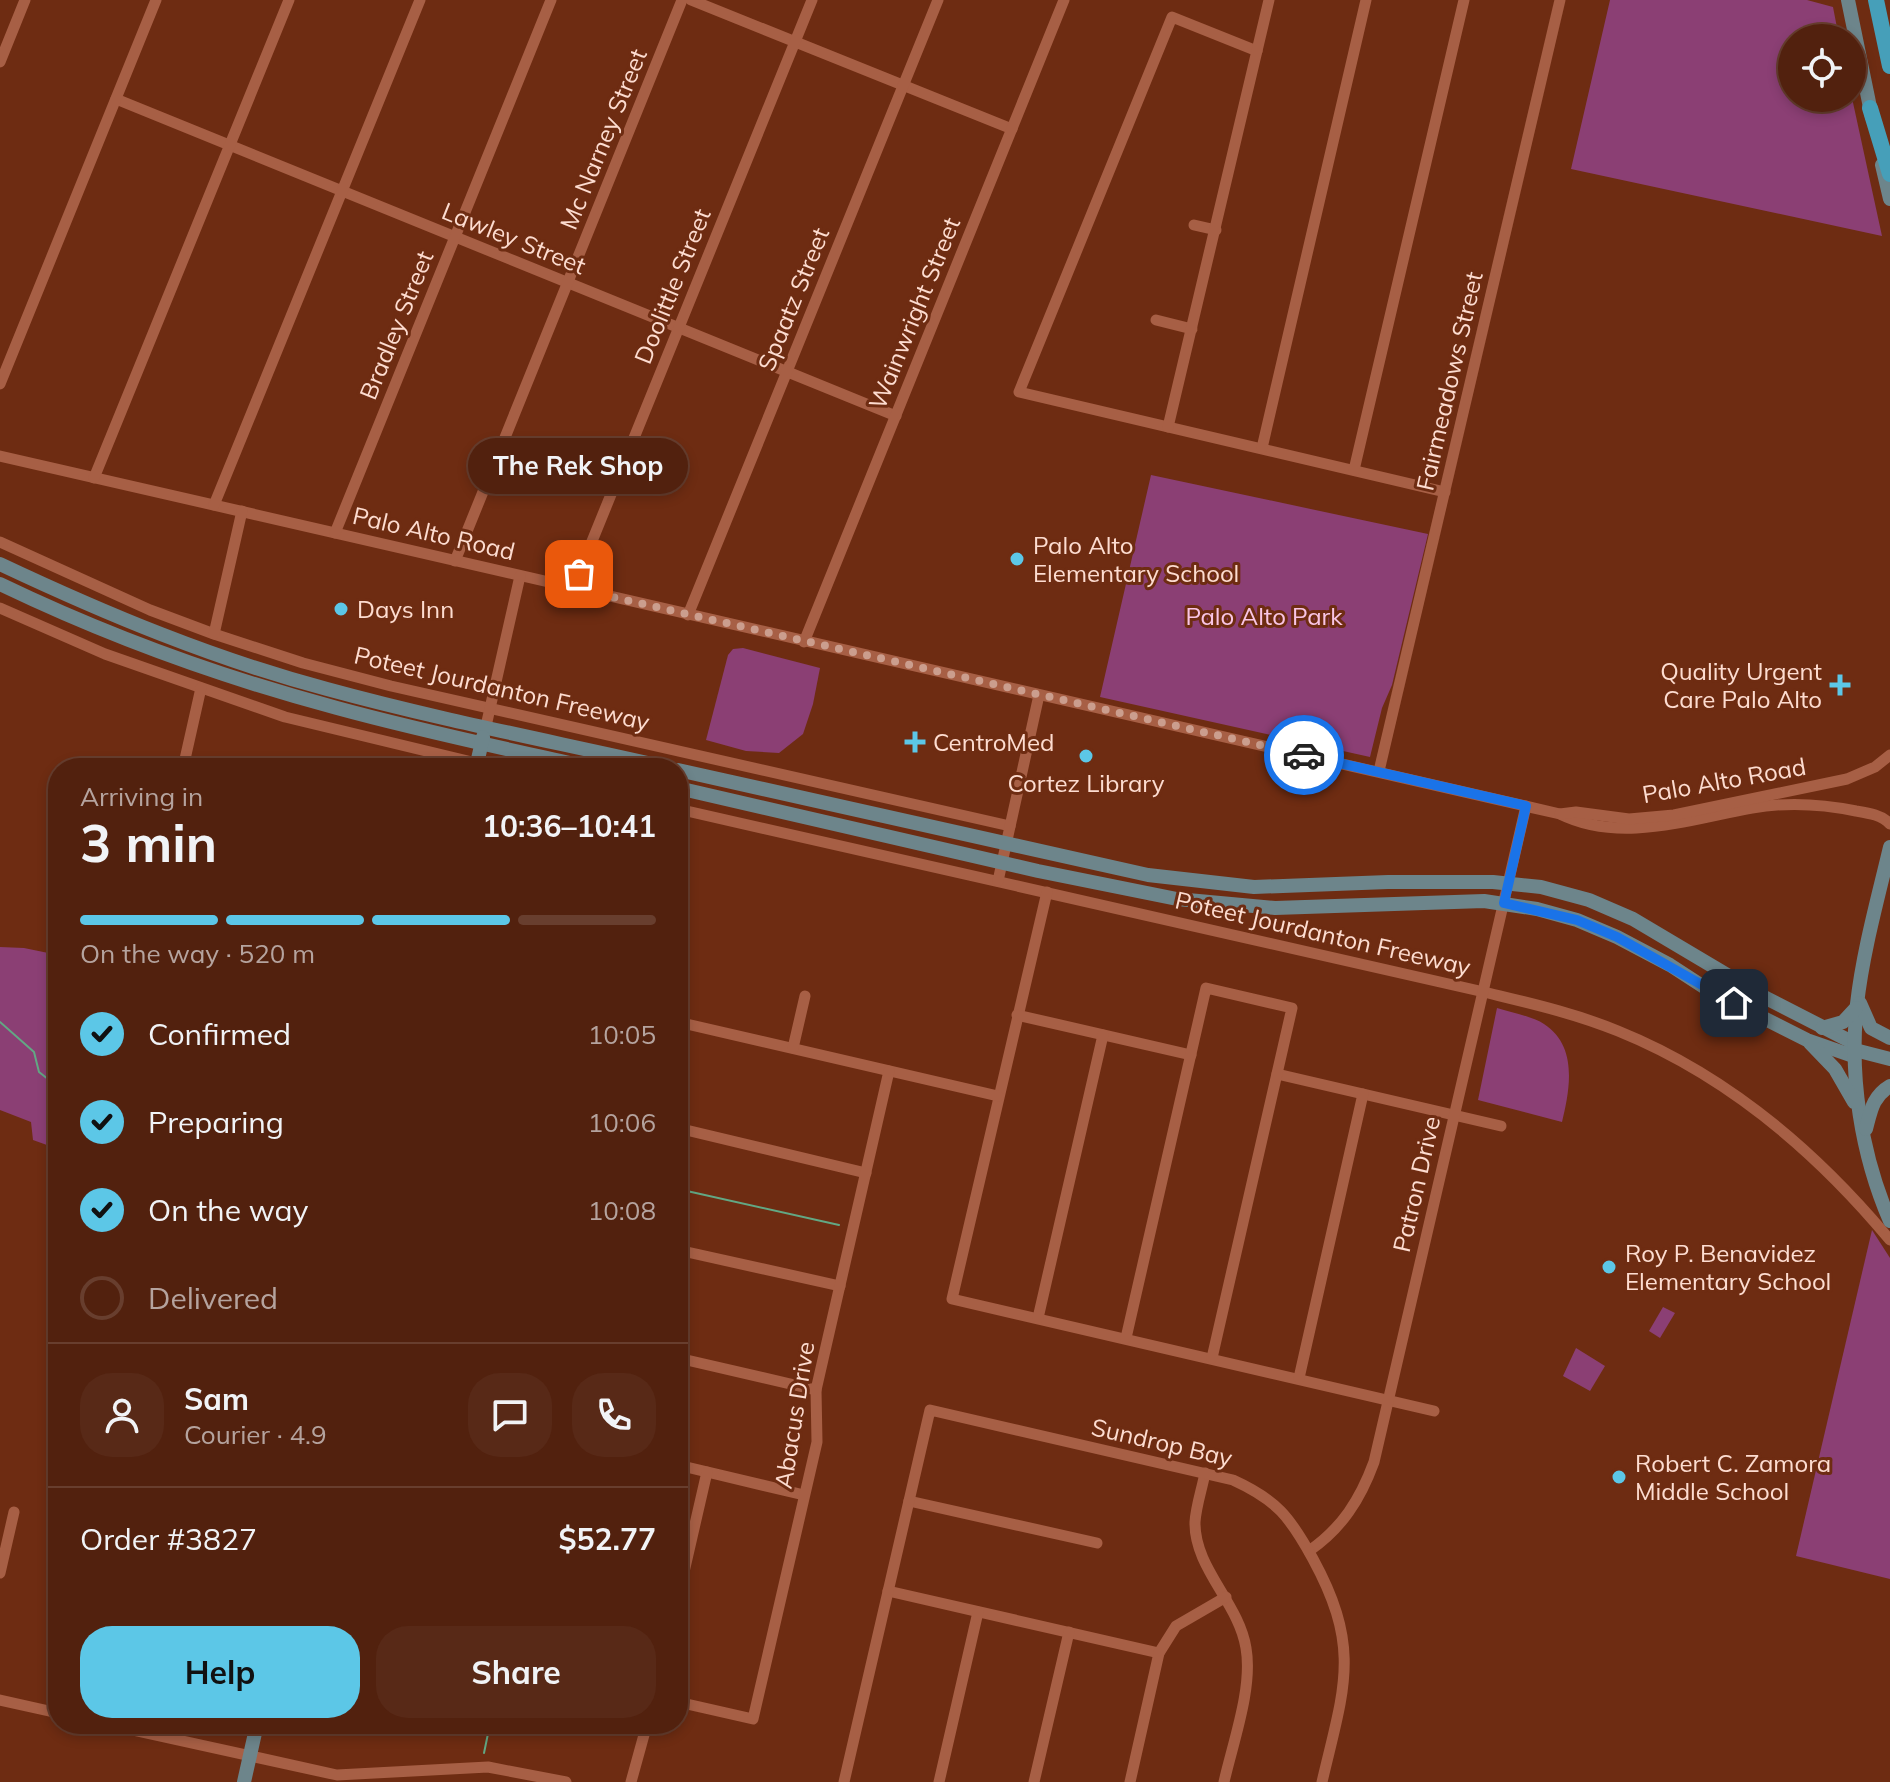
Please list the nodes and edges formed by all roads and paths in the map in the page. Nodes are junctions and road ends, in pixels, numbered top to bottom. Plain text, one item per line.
1 (25, 0) edge
2 (156, 0) edge
3 (289, 0) edge
4 (420, 0) edge
5 (551, 0) edge
6 (682, 0) edge
7 (691, 0) edge
8 (812, 0) edge
9 (938, 0) edge
10 (1064, 0) edge
11 (1269, 0) edge
12 (1366, 0) edge
13 (1464, 0) edge
14 (1560, 0) edge
15 (1848, 0) edge
16 (1876, 0) edge
17 (795, 42) junction
18 (1257, 51) junction
19 (0, 62) edge
20 (1890, 66) edge
21 (904, 86) junction
22 (116, 99) junction
23 (1870, 108) junction
24 (1012, 129) junction
25 (229, 147) junction
26 (1890, 174) edge
27 (342, 192) junction
28 (1890, 199) edge
29 (1194, 225) dead end
30 (1216, 230) junction
31 (456, 238) junction
32 (568, 283) junction
33 (1156, 320) dead end
34 (679, 329) junction
35 (1192, 329) junction
36 (787, 372) junction
37 (0, 384) edge
38 (896, 416) junction
39 (1168, 427) junction
40 (1262, 448) junction
41 (0, 456) edge
42 (1354, 470) junction
43 (94, 478) junction
44 (1445, 492) junction
45 (214, 505) junction
46 (242, 511) junction
47 (335, 533) junction
48 (0, 542) edge
49 (455, 561) junction
50 (0, 564) edge
51 (520, 576) junction
52 (0, 584) edge
53 (573, 588) junction
54 (0, 608) edge
55 (688, 615) junction
56 (214, 634) junction
57 (804, 642) junction
58 (201, 688) junction
59 (1039, 695) junction
60 (490, 709) junction
61 (486, 726) junction
62 (482, 743) junction
63 (1890, 755) edge
64 (185, 758) edge
65 (446, 758) edge
66 (479, 758) edge
67 (548, 758) edge
68 (626, 758) edge
69 (1379, 771) junction
70 (688, 772) edge
71 (688, 790) edge
72 (1526, 806) junction
73 (688, 811) edge
74 (1560, 814) junction
75 (1890, 824) edge
76 (1010, 826) junction
77 (1006, 845) junction
78 (1890, 847) edge
79 (1002, 862) junction
80 (998, 881) junction
81 (1509, 883) junction
82 (1047, 892) junction
83 (1504, 903) junction
84 (1484, 992) junction
85 (805, 996) dead end
86 (1857, 1002) junction
87 (1017, 1015) junction
88 (688, 1024) edge
89 (1822, 1028) junction
90 (1103, 1035) junction
91 (1890, 1038) edge
92 (1807, 1040) junction
93 (793, 1048) junction
94 (1855, 1050) junction
95 (1191, 1055) junction
96 (1890, 1059) edge
97 (889, 1071) junction
98 (1277, 1074) junction
99 (1890, 1086) edge
100 (1363, 1094) junction
101 (998, 1096) junction
102 (1860, 1115) junction
103 (1454, 1116) junction
104 (1501, 1126) dead end
105 (688, 1130) edge
106 (1864, 1139) junction
107 (866, 1173) junction
108 (1890, 1221) edge
109 (1890, 1240) edge
110 (688, 1252) edge
111 (840, 1286) junction
112 (1038, 1318) junction
113 (1126, 1338) junction
114 (1212, 1358) junction
115 (688, 1360) edge
116 (1299, 1378) junction
117 (816, 1390) junction
118 (1388, 1401) junction
119 (1434, 1411) dead end
120 (688, 1467) edge
121 (707, 1472) junction
122 (1205, 1473) junction
123 (804, 1495) junction
124 (909, 1501) junction
125 (14, 1512) dead end
126 (1097, 1543) dead end
127 (1309, 1551) junction
128 (688, 1555) edge
129 (0, 1573) edge
130 (888, 1591) junction
131 (1226, 1597) junction
132 (978, 1612) junction
133 (1069, 1632) junction
134 (1159, 1653) junction
135 (0, 1700) edge
136 (688, 1704) edge
137 (48, 1711) edge
138 (149, 1734) edge
139 (255, 1734) edge
140 (644, 1734) edge
141 (250, 1757) junction
142 (312, 1776) edge
143 (526, 1778) edge
144 (244, 1782) edge
145 (566, 1782) edge
146 (631, 1782) edge
147 (844, 1782) edge
148 (939, 1782) edge
149 (1034, 1782) edge
150 (1130, 1782) edge
151 (1224, 1782) edge
152 (1322, 1782) edge

1 - 19 street
2 - 22 street
3 - 25 street
4 - 27 street
5 - 31 street, Bradley Street
6 - 32 street, Mc Narney Street
7 - 17 street
8 - 17 street, Doolittle Street
9 - 21 street, Spaatz Street
10 - 24 street, Wainwright Street
11 - 18 street
12 - 40 street
13 - 42 street
14 - 44 street, Fairmeadows Street
15 - 23 main road
16 - 20 highway
17 - 21 street
17 - 34 street, Doolittle Street
18 - 30 street
18 - 39 street
21 - 24 street
21 - 36 street, Spaatz Street
22 - 25 street, Lawley Street
22 - 37 street
23 - 26 highway
23 - 28 main road
24 - 38 street, Wainwright Street
25 - 27 street, Lawley Street
25 - 43 street
27 - 31 street, Lawley Street
27 - 45 street
29 - 30 street
30 - 35 street
31 - 32 street, Lawley Street
31 - 47 street, Bradley Street
32 - 34 street, Lawley Street
32 - 49 street, Mc Narney Street
33 - 35 street
34 - 36 street, Lawley Street
34 - 53 street, Doolittle Street
35 - 39 street
36 - 38 street, Lawley Street
36 - 55 street, Spaatz Street
38 - 57 street, Wainwright Street
39 - 40 street
40 - 42 street
41 - 43 street, Palo Alto Road
42 - 44 street
43 - 45 street, Palo Alto Road
44 - 69 street, Fairmeadows Street
45 - 46 street, Palo Alto Road
46 - 47 street, Palo Alto Road
46 - 56 street
47 - 49 street, Palo Alto Road
48 - 56 street, Poteet Jourdanton Freeway
49 - 51 street, Palo Alto Road
50 - 61 main road, Poteet Jourdanton Freeway
51 - 53 street, Palo Alto Road
51 - 60 street
52 - 62 main road
53 - 55 street, Palo Alto Road
54 - 58 street
55 - 57 street, Palo Alto Road
56 - 60 street, Poteet Jourdanton Freeway
57 - 59 street, Palo Alto Road
58 - 64 street
58 - 65 street
59 - 69 street, Palo Alto Road
59 - 76 street
60 - 61 street
60 - 76 street, Poteet Jourdanton Freeway
61 - 62 main road
61 - 68 main road, Poteet Jourdanton Freeway
62 - 66 main road
62 - 67 main road
63 - 74 street, Palo Alto Road
69 - 72 street, Palo Alto Road
70 - 77 main road, Poteet Jourdanton Freeway
71 - 79 main road, Poteet Jourdanton Freeway
72 - 74 street, Palo Alto Road
72 - 81 street, Patron Drive
73 - 80 street, Poteet Jourdanton Freeway
74 - 75 street, Palo Alto Road
76 - 77 street
77 - 79 street
77 - 81 main road, Poteet Jourdanton Freeway
78 - 86 main road
79 - 80 street
79 - 83 main road, Poteet Jourdanton Freeway
80 - 82 street, Poteet Jourdanton Freeway
81 - 83 street, Patron Drive
81 - 89 main road, Poteet Jourdanton Freeway
82 - 84 street, Poteet Jourdanton Freeway
82 - 87 street
83 - 84 street, Patron Drive
83 - 92 main road, Poteet Jourdanton Freeway
84 - 103 street, Patron Drive
84 - 109 street, Poteet Jourdanton Freeway
85 - 93 street
86 - 89 main road
86 - 91 main road
86 - 94 main road
87 - 90 street
87 - 101 street
88 - 93 street
89 - 94 main road, Poteet Jourdanton Freeway
90 - 95 street
90 - 112 street
92 - 94 main road, Poteet Jourdanton Freeway
92 - 102 main road
93 - 97 street
94 - 96 main road, Poteet Jourdanton Freeway
94 - 102 main road
95 - 98 street
95 - 113 street
97 - 101 street
97 - 107 street, Abacus Drive
98 - 100 street
98 - 114 street
99 - 106 main road
100 - 103 street
100 - 116 street
101 - 112 street
102 - 106 main road
103 - 104 street
103 - 118 street, Patron Drive
105 - 107 street
106 - 108 main road
107 - 111 street, Abacus Drive
110 - 111 street
111 - 117 street, Abacus Drive
112 - 113 street
113 - 114 street
114 - 116 street
115 - 117 street
116 - 118 street
117 - 123 street, Abacus Drive
118 - 119 street
118 - 127 street, Patron Drive
120 - 121 street
121 - 123 street
121 - 128 street
122 - 124 street, Sundrop Bay
122 - 127 street, Sundrop Bay
122 - 131 street
123 - 136 street, Abacus Drive
124 - 126 street
124 - 130 street
125 - 129 street
127 - 152 street, Sundrop Bay
130 - 132 street
130 - 147 street
131 - 134 street
131 - 151 street
132 - 133 street
132 - 148 street
133 - 134 street
133 - 149 street
134 - 150 street
135 - 137 street
138 - 141 street
139 - 141 main road
140 - 146 street
141 - 142 street
141 - 144 main road
142 - 143 street
143 - 145 street

